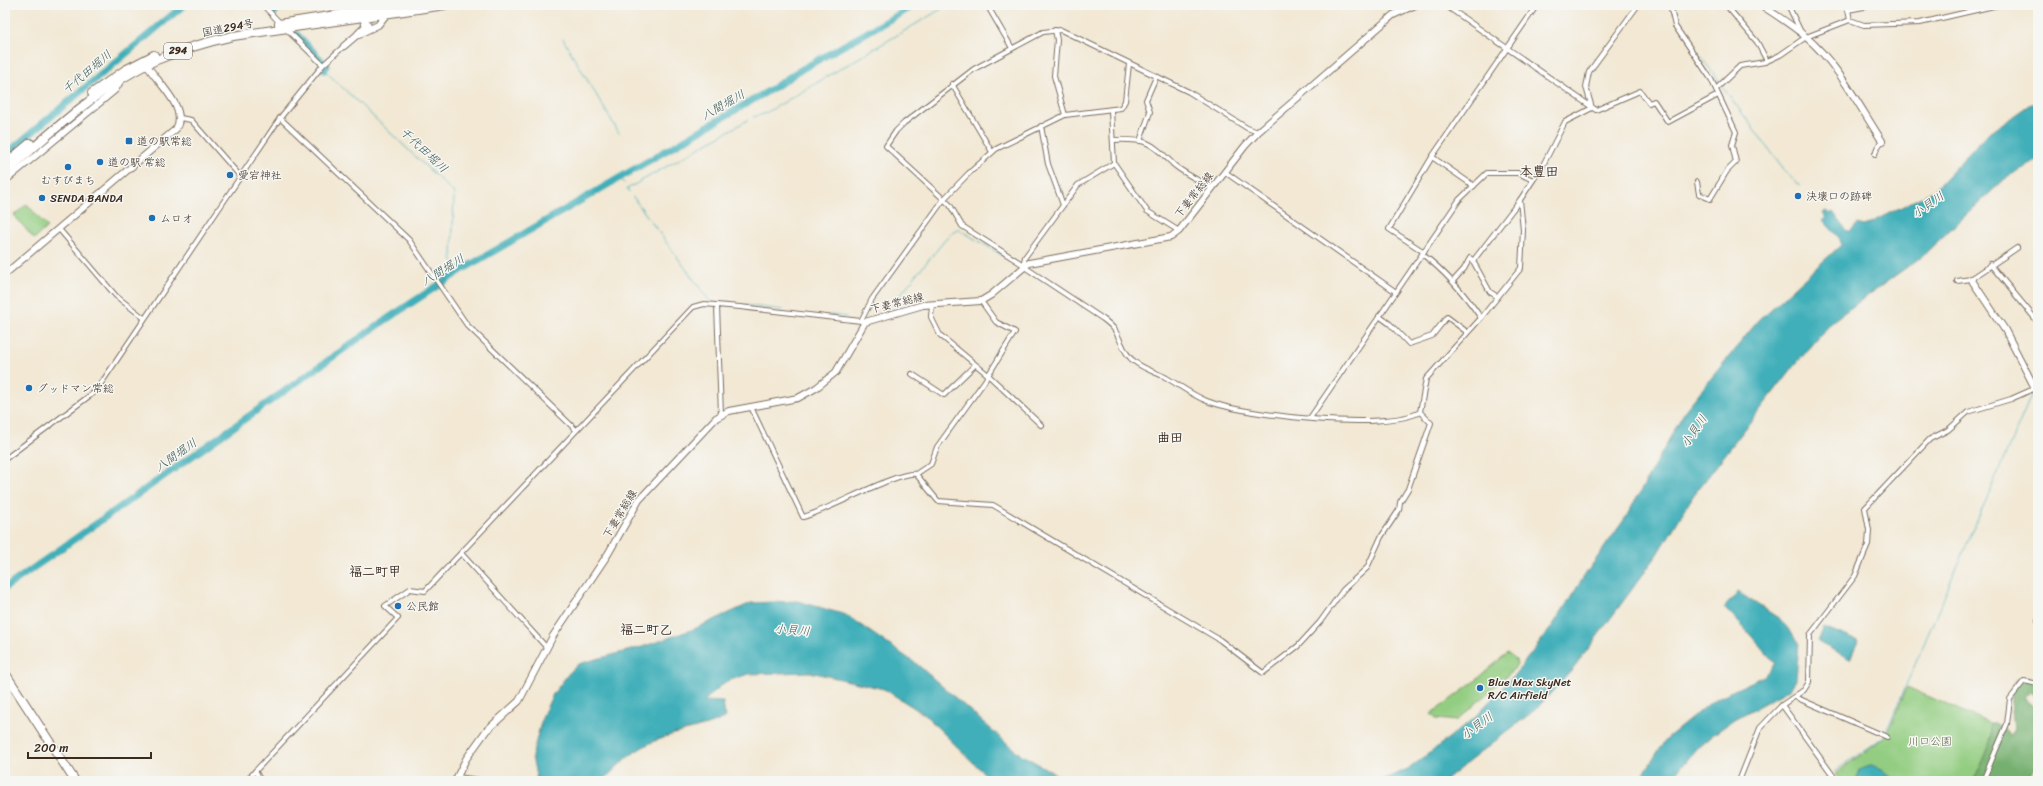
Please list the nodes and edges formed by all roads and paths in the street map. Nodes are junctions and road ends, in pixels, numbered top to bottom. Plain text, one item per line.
1 (263, 5) edge
2 (445, 5) edge
3 (987, 5) edge
4 (1415, 5) edge
5 (1445, 5) edge
6 (1537, 5) edge
7 (1638, 5) edge
8 (1670, 5) edge
9 (1726, 5) edge
10 (1761, 5) edge
11 (1788, 5) edge
12 (1847, 5) edge
13 (1874, 5) edge
14 (1974, 5) edge
15 (1998, 5) edge
16 (393, 8) edge
17 (1848, 10) junction
18 (1975, 11) junction
19 (364, 18) junction
20 (1850, 20) junction
21 (283, 26) junction
22 (1055, 30) junction
23 (1801, 32) junction
24 (359, 34) junction
25 (1806, 37) junction
26 (344, 46) joint
27 (1012, 48) junction
28 (1507, 48) junction
29 (1767, 61) junction
30 (145, 63) junction
31 (1129, 64) junction
32 (323, 65) junction
33 (1156, 77) junction
34 (122, 79) junction
35 (952, 84) junction
36 (1717, 88) junction
37 (1718, 95) junction
38 (1592, 108) junction
39 (1112, 111) junction
40 (1065, 115) junction
41 (180, 118) junction
42 (280, 118) junction
43 (1041, 126) junction
44 (1258, 132) junction
45 (1114, 140) junction
46 (1140, 141) junction
47 (1882, 141) joint
48 (992, 152) junction
49 (1875, 154) dead end
50 (1432, 157) junction
51 (1114, 163) junction
52 (5, 164) edge
53 (1225, 172) junction
54 (5, 173) edge
55 (240, 176) junction
56 (1533, 180) junction
57 (5, 181) edge
58 (1697, 182) dead end
59 (1474, 186) junction
60 (1212, 188) junction
61 (944, 199) junction
62 (1520, 200) junction
63 (1063, 205) junction
64 (58, 229) junction
65 (1179, 231) junction
66 (2017, 248) dead end
67 (1423, 253) junction
68 (1473, 261) junction
69 (1990, 264) junction
70 (1023, 265) junction
71 (5, 274) edge
72 (1971, 279) junction
73 (1453, 282) junction
74 (1957, 282) dead end
75 (1396, 292) junction
76 (1498, 297) junction
77 (981, 301) junction
78 (932, 305) junction
79 (717, 306) junction
80 (1379, 316) junction
81 (144, 318) junction
82 (1480, 318) junction
83 (862, 322) junction
84 (2038, 322) edge
85 (1467, 332) junction
86 (975, 365) junction
87 (912, 374) dead end
88 (987, 374) junction
89 (2037, 390) edge
90 (751, 407) junction
91 (1420, 412) junction
92 (721, 414) junction
93 (1310, 418) junction
94 (1041, 425) dead end
95 (576, 430) junction
96 (5, 459) edge
97 (916, 474) junction
98 (461, 553) junction
99 (2038, 620) edge
100 (2038, 631) edge
101 (547, 648) junction
102 (5, 673) edge
103 (2037, 685) edge
104 (1796, 697) junction
105 (1782, 705) junction
106 (1887, 737) dead end
107 (255, 771) junction
108 (456, 779) edge
109 (75, 781) edge
110 (246, 781) edge
111 (261, 781) edge
112 (487, 781) edge
113 (1739, 781) edge
114 (1837, 781) edge
115 (1981, 781) edge

1 - 21 street
2 - 16 highway, 国道294号 / 294
3 - 27 street
4 - 44 main road, 下妻常総線
5 - 28 street
6 - 28 street
7 - 38 street
8 - 36 street
9 - 29 street
10 - 23 main road
11 - 23 street
12 - 17 street
13 - 17 street
14 - 18 street
15 - 18 street
16 - 19 highway, 国道294号 / 294
16 - 21 highway, 国道294号 / 294
16 - 24 main road
17 - 20 street
18 - 20 street
19 - 21 highway, 国道294号 / 294
19 - 24 highway
20 - 25 street
21 - 30 highway, 国道294号 / 294
21 - 32 street
22 - 27 street
22 - 31 street
22 - 40 street
23 - 25 main road
24 - 26 main road
25 - 29 street
25 - 47 main road
26 - 32 street
27 - 35 street
28 - 38 street
28 - 50 street
29 - 36 street
30 - 34 highway, 国道294号 / 294
30 - 41 main road
30 - 52 highway, 国道294号 / 294
31 - 33 street
31 - 39 street
32 - 42 street
33 - 44 street
33 - 46 street
34 - 54 highway, 国道294号 / 294
34 - 57 main road
35 - 48 street
35 - 61 street
36 - 37 street
37 - 38 street
37 - 58 street
38 - 56 street
39 - 40 street
39 - 45 street
40 - 43 street
41 - 55 street
41 - 64 main road
42 - 55 street
42 - 95 street
43 - 48 street
43 - 63 street
44 - 53 main road, 下妻常総線
45 - 46 street
45 - 51 street
46 - 60 street
47 - 49 street
48 - 61 street
50 - 59 street
50 - 67 street
51 - 63 street
51 - 65 street
53 - 60 main road, 下妻常総線
53 - 75 street
55 - 81 street
56 - 59 street
56 - 62 street
59 - 67 street
60 - 65 main road, 下妻常総線
61 - 70 street
61 - 83 street
62 - 68 street
62 - 76 street
63 - 70 street
64 - 71 main road
64 - 81 street
65 - 70 main road, 下妻常総線
66 - 69 street
67 - 73 street
67 - 75 street
68 - 73 street
68 - 76 street
69 - 72 street
69 - 84 street
70 - 77 main road, 下妻常総線
70 - 93 street
72 - 74 street
72 - 89 main road
73 - 82 street
75 - 80 street
76 - 82 street
77 - 78 main road, 下妻常総線
77 - 88 street
78 - 83 main road, 下妻常総線
78 - 86 street
79 - 83 street
79 - 92 street
79 - 95 street
80 - 85 street
80 - 93 street
81 - 96 street
82 - 85 street
83 - 90 main road, 下妻常総線
85 - 91 street
86 - 87 street
86 - 88 street
88 - 94 street
88 - 97 street
89 - 104 street
90 - 92 main road, 下妻常総線
90 - 97 street
91 - 93 street
91 - 97 street
92 - 101 main road, 下妻常総線
95 - 98 street
98 - 101 street
98 - 107 street
99 - 100 street
101 - 108 main road, 下妻常総線
102 - 109 highway
103 - 115 street
104 - 105 street
104 - 106 street
105 - 113 street
105 - 114 street
107 - 110 street
107 - 111 street
108 - 112 street

